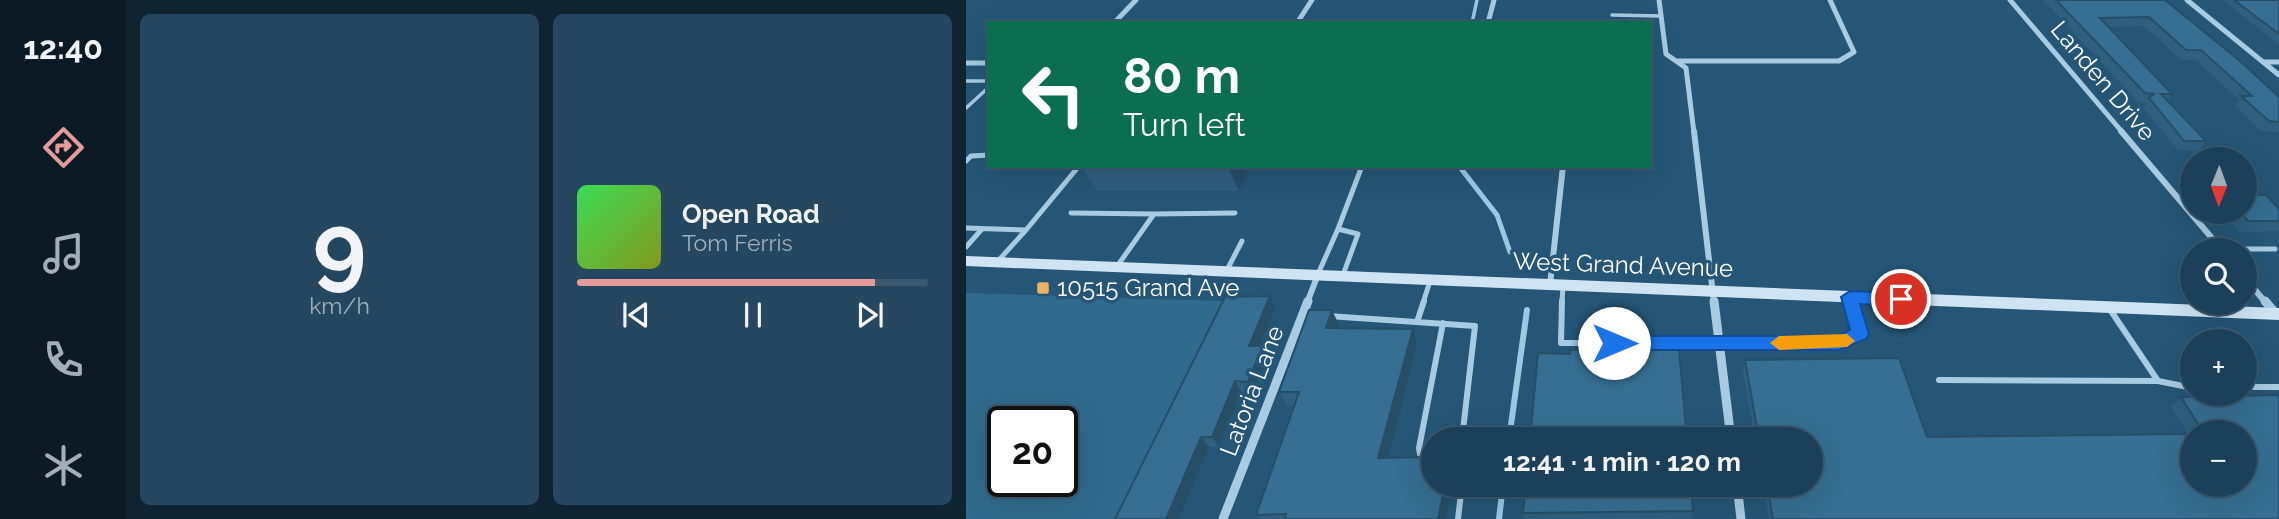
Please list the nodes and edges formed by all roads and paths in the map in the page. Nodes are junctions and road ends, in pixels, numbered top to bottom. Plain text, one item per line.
1 (1136, 0) edge
2 (1312, 0) edge
3 (1493, 0) edge
4 (1660, 0) edge
5 (1830, 0) edge
6 (2010, 0) edge
7 (2187, 0) edge
8 (1612, 15) dead end
9 (1660, 16) junction
10 (1116, 21) edge
11 (1298, 21) edge
12 (1489, 21) edge
13 (1677, 61) junction
14 (2263, 62) junction
15 (2279, 62) edge
16 (966, 63) edge
17 (987, 63) edge
18 (2279, 75) edge
19 (966, 81) edge
20 (987, 81) edge
21 (987, 89) edge
22 (966, 108) edge
23 (987, 155) edge
24 (966, 161) edge
25 (1077, 168) edge
26 (1361, 168) edge
27 (1563, 168) edge
28 (1070, 213) dead end
29 (1235, 213) dead end
30 (1154, 214) junction
31 (966, 228) edge
32 (982, 229) junction
33 (1338, 229) junction
34 (1026, 230) junction
35 (2212, 238) edge
36 (1242, 241) dead end
37 (966, 247) edge
38 (2257, 249) edge
39 (2275, 249) dead end
40 (966, 261) edge
41 (996, 263) junction
42 (1116, 268) junction
43 (1226, 273) junction
44 (1317, 277) junction
45 (1342, 278) junction
46 (1430, 281) junction
47 (1557, 285) junction
48 (2257, 291) edge
49 (1715, 292) junction
50 (1850, 297) junction
51 (2109, 308) junction
52 (1302, 314) junction
53 (2278, 315) edge
54 (1417, 322) junction
55 (1443, 323) junction
56 (1720, 343) junction
57 (1939, 380) dead end
58 (2158, 381) junction
59 (2180, 385) edge
60 (2257, 387) edge
61 (2279, 387) edge
62 (1423, 427) edge
63 (1464, 427) edge
64 (1730, 427) edge
65 (1421, 438) edge
66 (1421, 454) edge
67 (1461, 497) edge
68 (1738, 497) edge
69 (1223, 519) edge
70 (1458, 519) edge
71 (1741, 519) edge

1 - 10 street
2 - 11 street
3 - 12 street
4 - 9 street
5 - 13 street
6 - 35 street, Landen Drive
7 - 14 street
8 - 9 lane
9 - 13 street
13 - 49 street
14 - 15 street
14 - 18 street
16 - 17 street
19 - 20 lane
21 - 22 lane
23 - 24 lane
25 - 34 lane
26 - 33 lane
27 - 47 street
28 - 30 lane
29 - 30 lane
30 - 42 lane
31 - 32 lane
32 - 34 lane
32 - 37 lane
33 - 44 lane
33 - 45 lane
34 - 41 lane
36 - 43 lane
38 - 39 lane
40 - 41 main road, West Grand Avenue
41 - 42 main road, West Grand Avenue
42 - 43 main road, West Grand Avenue
43 - 44 main road, West Grand Avenue
44 - 45 main road, West Grand Avenue
44 - 52 street, Latoria Lane
45 - 46 main road, West Grand Avenue
46 - 47 main road, West Grand Avenue
46 - 54 lane
47 - 49 main road, West Grand Avenue
47 - 56 lane
48 - 53 street
49 - 50 main road, West Grand Avenue
49 - 56 street
50 - 51 main road, West Grand Avenue
50 - 56 lane
51 - 53 main road, West Grand Avenue
51 - 58 lane
52 - 54 lane
52 - 69 street, Latoria Lane
54 - 55 lane
55 - 62 lane
55 - 63 lane
56 - 64 street
57 - 58 lane
58 - 59 lane
60 - 61 lane
65 - 66 lane
67 - 70 lane
68 - 71 street

